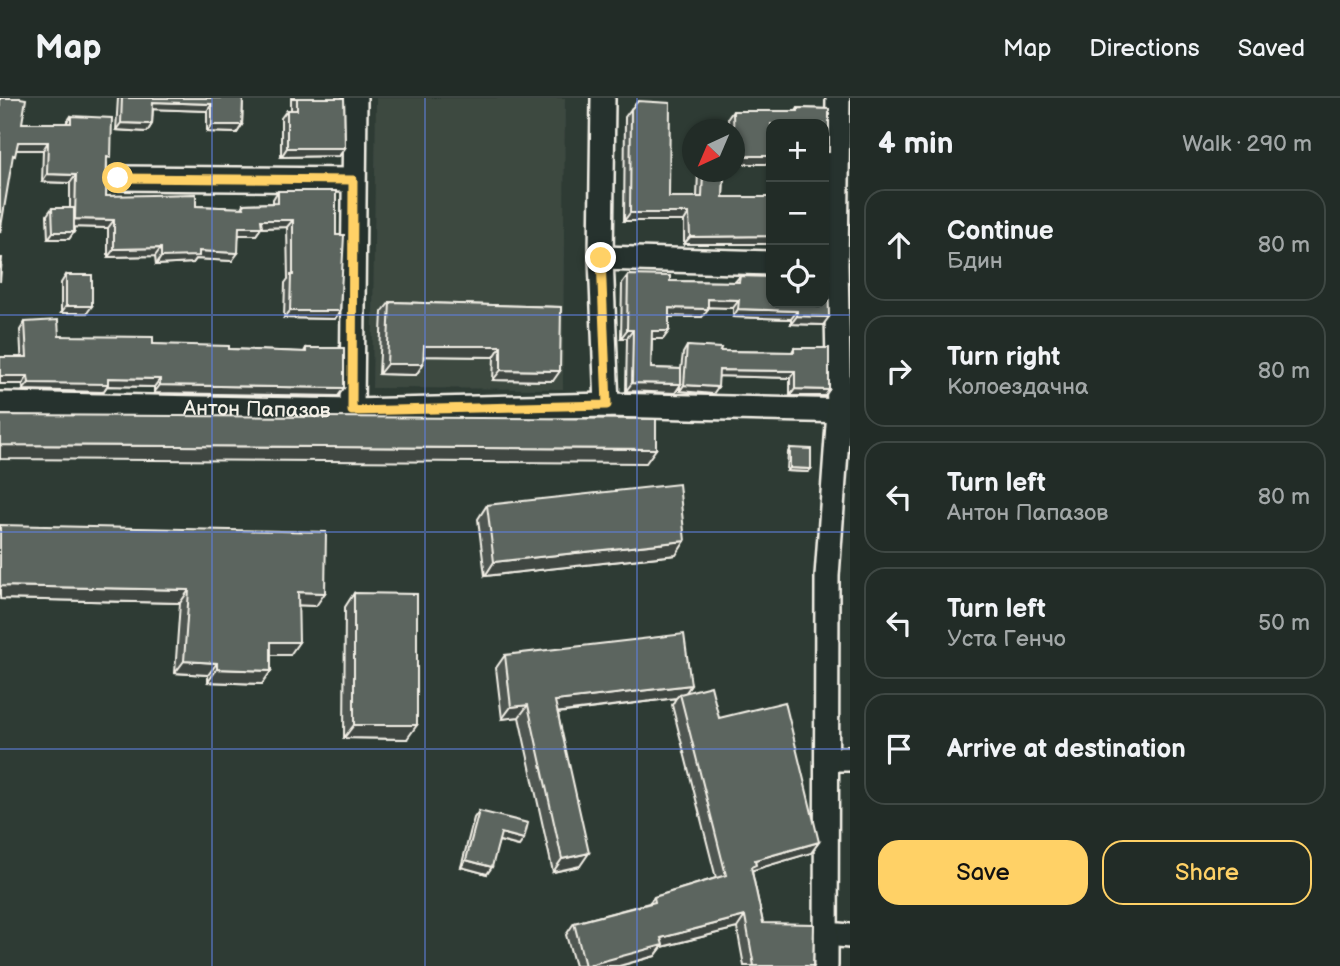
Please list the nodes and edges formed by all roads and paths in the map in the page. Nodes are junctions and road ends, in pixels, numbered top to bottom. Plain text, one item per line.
1 (355, 98) edge
2 (603, 98) edge
3 (837, 98) edge
4 (850, 98) edge
5 (118, 178) dead end
6 (353, 180) junction
7 (601, 258) junction
8 (766, 263) edge
9 (836, 264) edge
10 (0, 404) edge
11 (607, 405) junction
12 (352, 411) junction
13 (844, 411) edge
14 (839, 575) edge
15 (827, 759) junction
16 (850, 759) edge
17 (826, 934) junction
18 (850, 936) edge
19 (826, 966) edge

1 - 6 street
2 - 7 street
3 - 4 street
3 - 9 street
5 - 6 street
6 - 12 street
7 - 8 street
7 - 11 street
9 - 13 street
10 - 12 street, Антон Папазов
11 - 12 street, Антон Папазов
11 - 13 street, Антон Папазов
13 - 14 street
14 - 15 street
15 - 16 street
15 - 17 street
17 - 18 street
17 - 19 street

